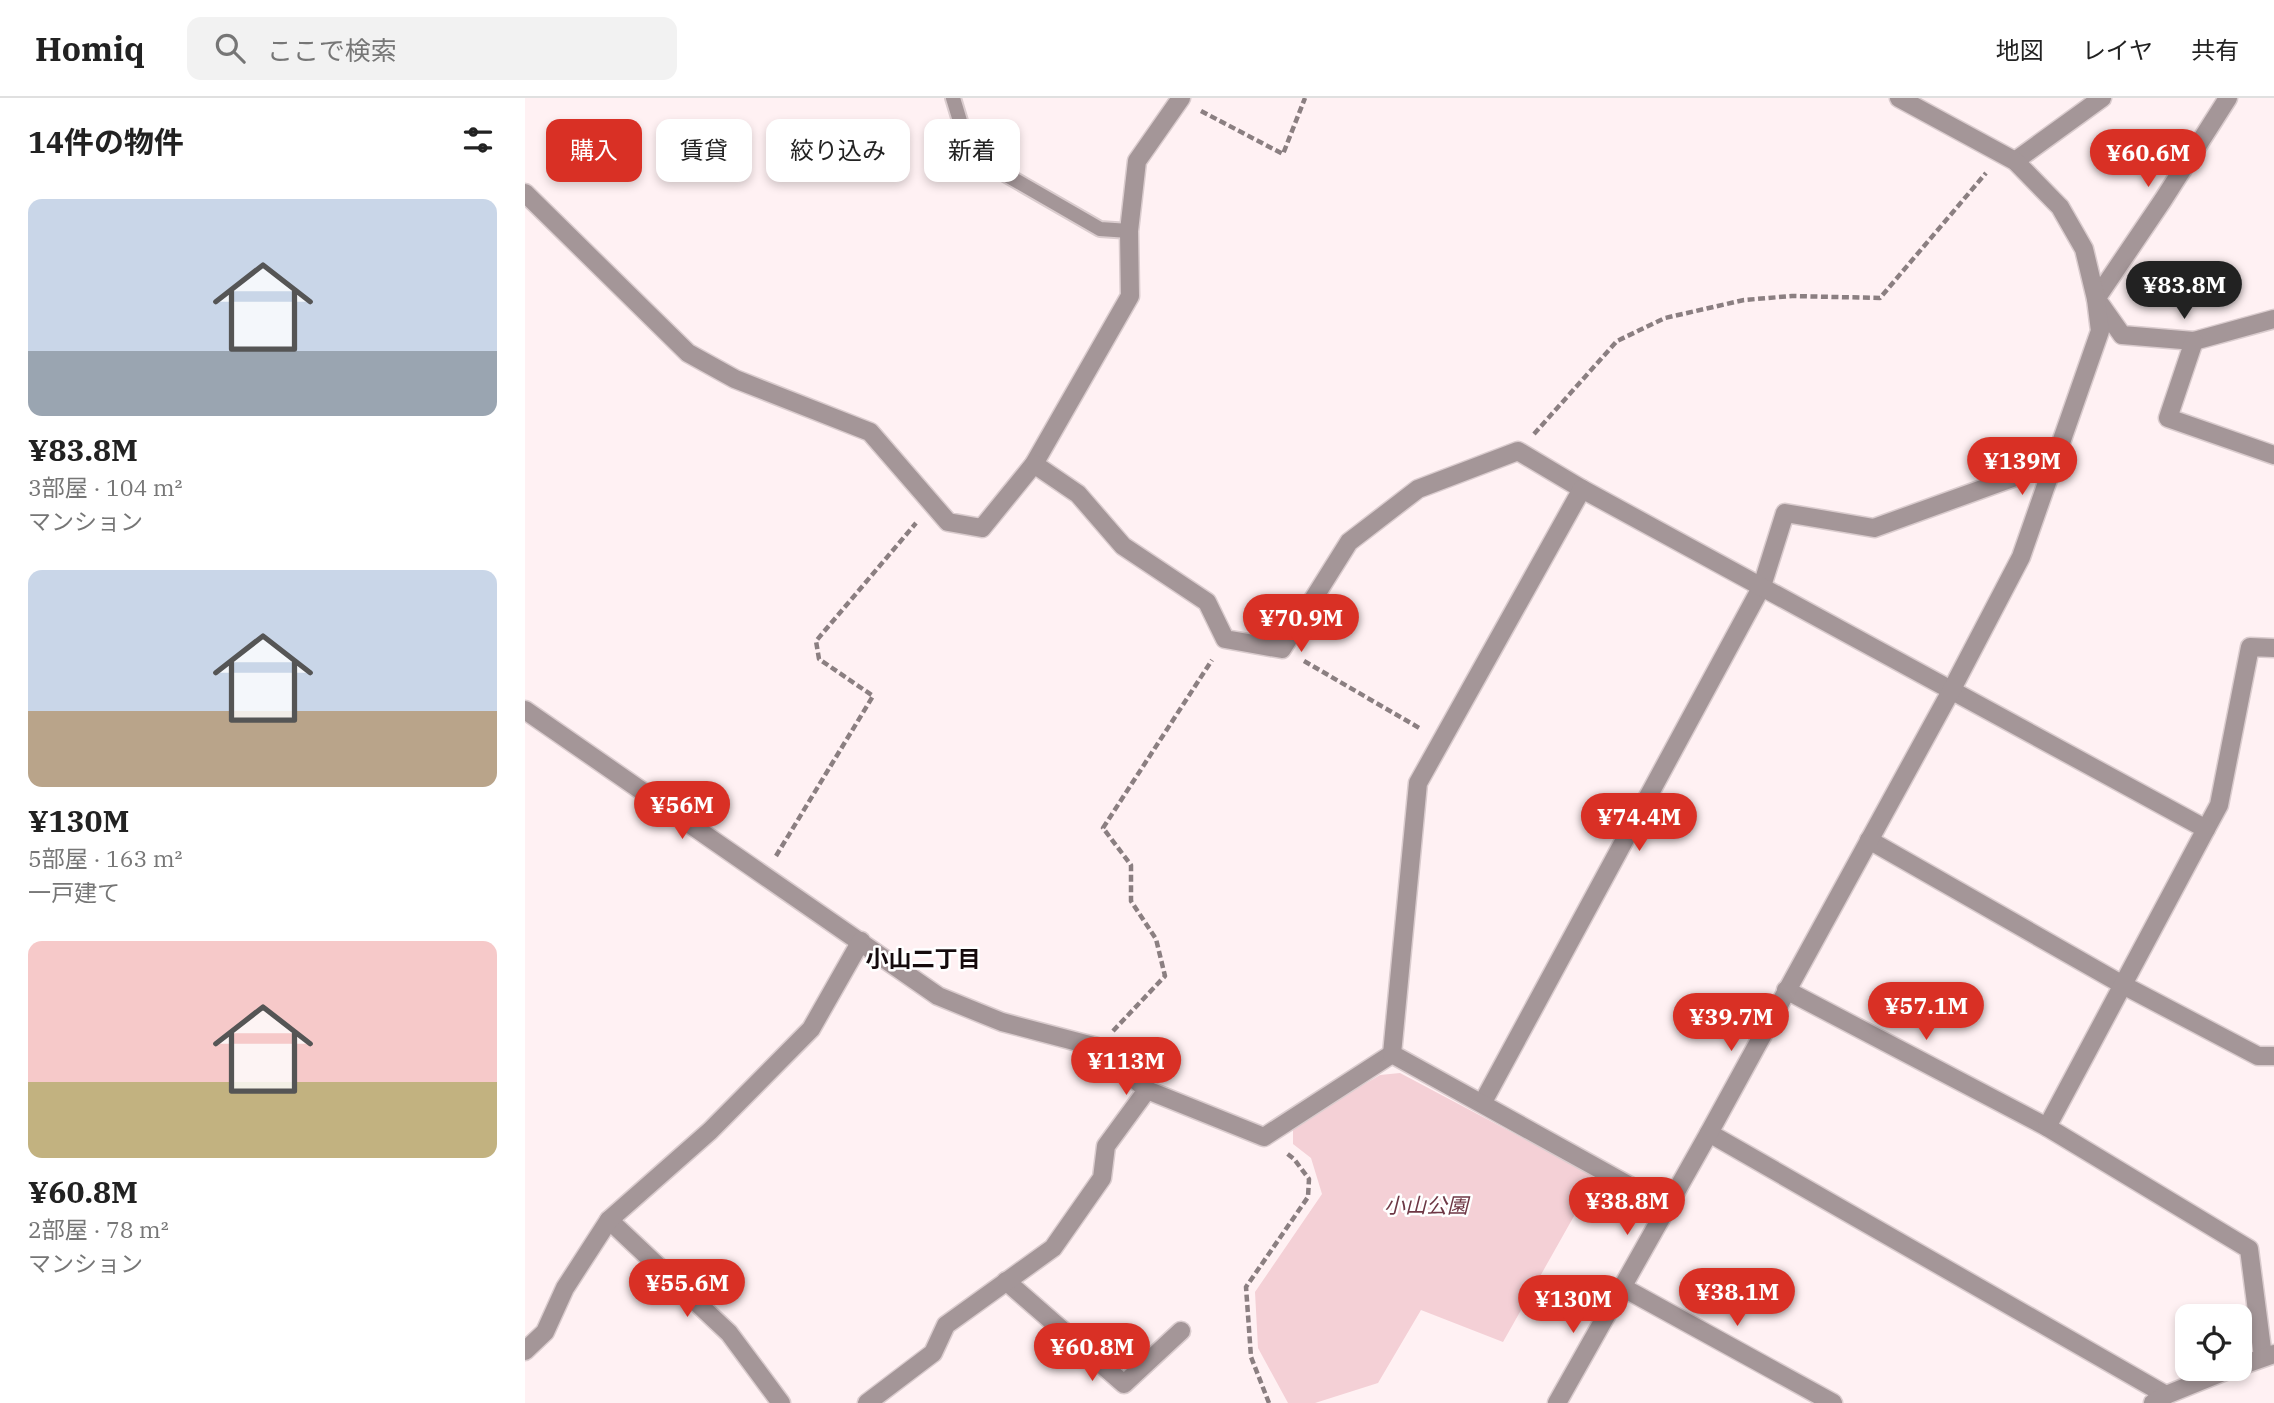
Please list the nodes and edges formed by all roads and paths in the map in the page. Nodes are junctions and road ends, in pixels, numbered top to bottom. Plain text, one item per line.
1 (953, 98) edge
2 (1305, 98) edge
3 (1899, 98) edge
4 (2102, 98) edge
5 (2228, 98) edge
6 (1179, 102) edge
7 (2008, 157) junction
8 (525, 193) edge
9 (1129, 231) junction
10 (2096, 299) junction
11 (2274, 319) edge
12 (2194, 341) junction
13 (1518, 450) junction
14 (2274, 456) edge
15 (2054, 463) junction
16 (1034, 464) junction
17 (1582, 489) junction
18 (932, 503) junction
19 (1762, 586) junction
20 (1225, 639) junction
21 (2274, 648) edge
22 (1282, 649) junction
23 (1951, 691) junction
24 (525, 710) edge
25 (1441, 741) junction
26 (2206, 830) junction
27 (1869, 840) junction
28 (764, 875) junction
29 (861, 941) junction
30 (2123, 985) junction
31 (1786, 990) junction
32 (1097, 1047) junction
33 (1392, 1054) junction
34 (2274, 1056) edge
35 (1147, 1090) junction
36 (1483, 1102) junction
37 (2047, 1127) junction
38 (1709, 1133) junction
39 (1264, 1137) junction
40 (1666, 1206) junction
41 (610, 1220) junction
42 (1006, 1282) junction
43 (1622, 1287) junction
44 (1181, 1331) dead end
45 (525, 1351) edge
46 (2268, 1355) edge
47 (2202, 1381) edge
48 (2160, 1399) edge
49 (781, 1403) edge
50 (867, 1403) edge
51 (1269, 1403) edge
52 (1557, 1403) edge
53 (1833, 1403) edge

1 - 9 lane
2 - 6 path
3 - 7 street
4 - 7 street
5 - 10 street
6 - 9 street
7 - 10 street
7 - 13 path
8 - 18 street
9 - 16 street
10 - 12 street
10 - 15 street
11 - 12 street
12 - 14 street
13 - 17 street
13 - 22 street
15 - 19 street
15 - 23 street
16 - 18 street
16 - 20 street
17 - 19 street
17 - 25 street
18 - 28 path
19 - 23 street
19 - 36 street
20 - 22 street
20 - 32 path
21 - 26 street
22 - 25 path
23 - 26 street
23 - 27 street
24 - 28 street
25 - 33 street
26 - 30 street
27 - 30 street
27 - 31 street
28 - 29 street
29 - 32 street
29 - 41 street
30 - 34 street
30 - 37 street
31 - 37 street
31 - 38 street
32 - 35 street
33 - 36 street
33 - 39 street
35 - 39 street
35 - 42 street
36 - 40 street
37 - 46 street
38 - 40 street
38 - 48 street
39 - 51 path
40 - 43 street
41 - 45 street
41 - 49 street
42 - 44 street
42 - 50 street
43 - 52 street
43 - 53 street
47 - 48 street

